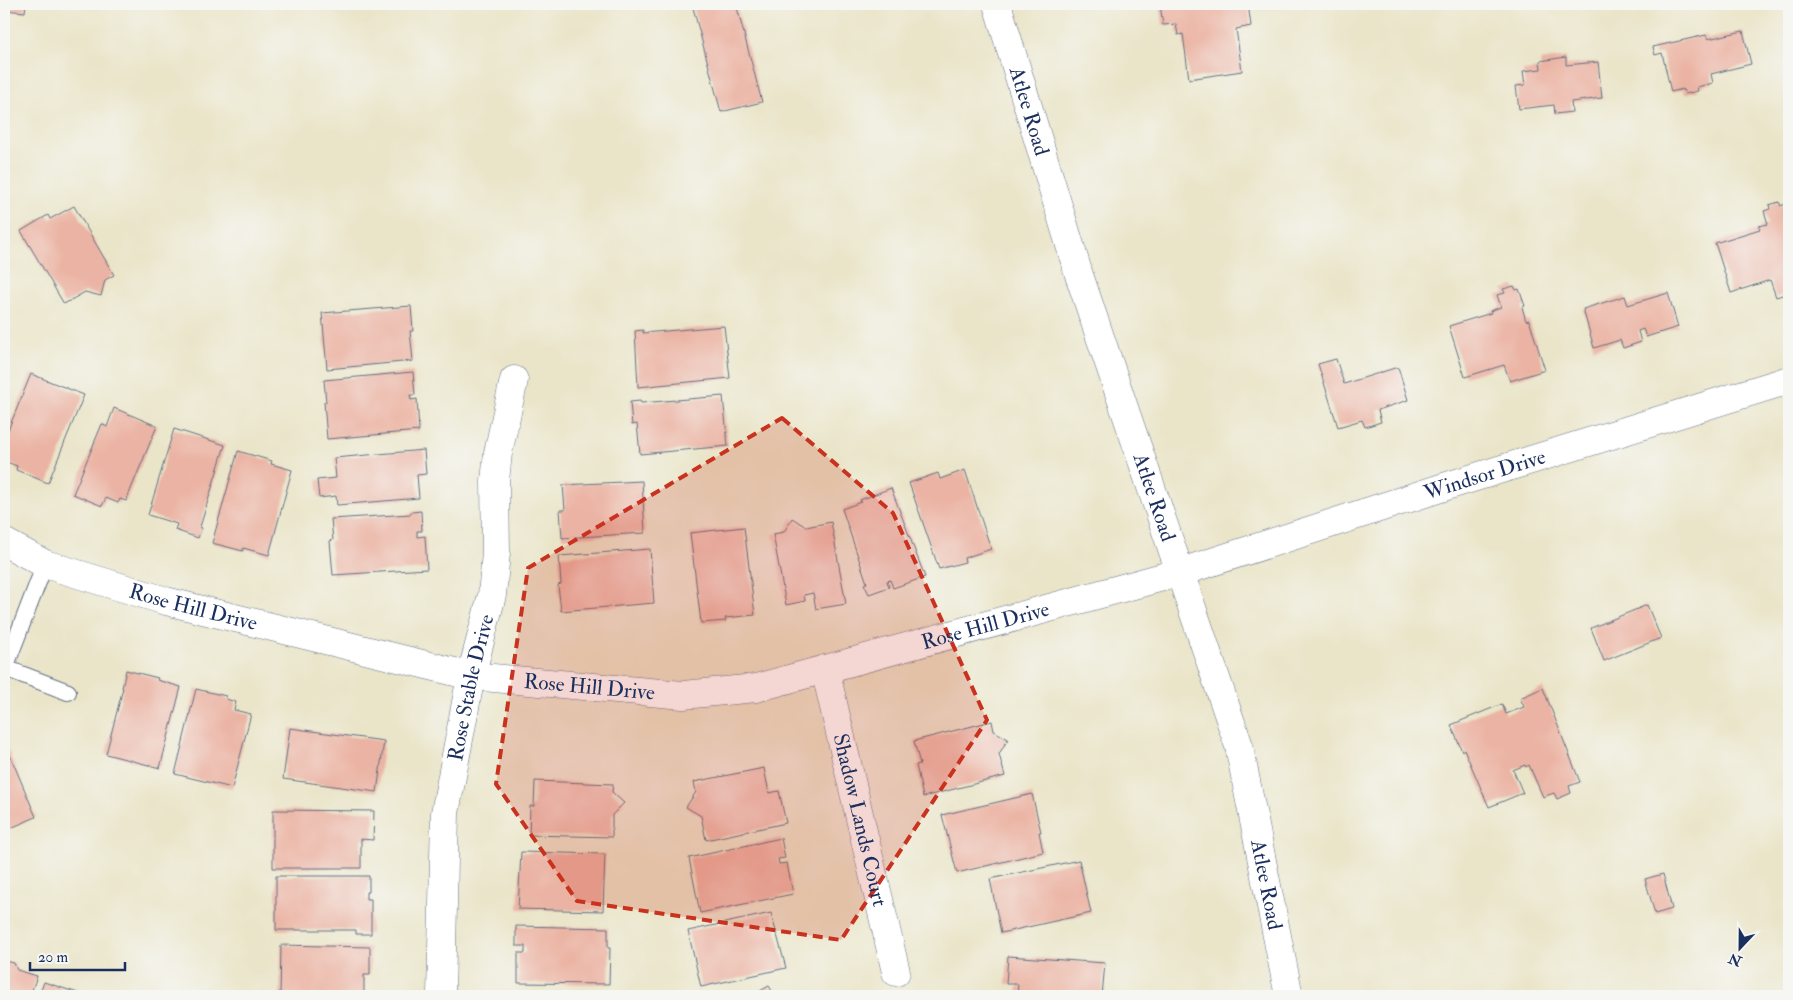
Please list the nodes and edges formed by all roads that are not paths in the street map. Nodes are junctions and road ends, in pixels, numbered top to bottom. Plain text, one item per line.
1 (997, 4) edge
2 (514, 380) dead end
3 (1789, 380) edge
4 (4, 542) edge
5 (45, 564) junction
6 (1180, 572) junction
7 (4, 667) edge
8 (825, 669) junction
9 (472, 676) junction
10 (68, 692) dead end
11 (896, 972) dead end
12 (441, 996) edge
13 (1289, 996) edge

1 - 6 street, Atlee Road
2 - 9 street, Rose Stable Drive
3 - 6 street, Windsor Drive
4 - 5 street, Rose Hill Drive
5 - 7 lane
5 - 9 street, Rose Hill Drive
6 - 8 street, Rose Hill Drive
6 - 13 street, Atlee Road
7 - 10 lane
8 - 9 street, Rose Hill Drive
8 - 11 street, Shadow Lands Court
9 - 12 street, Rose Stable Drive

